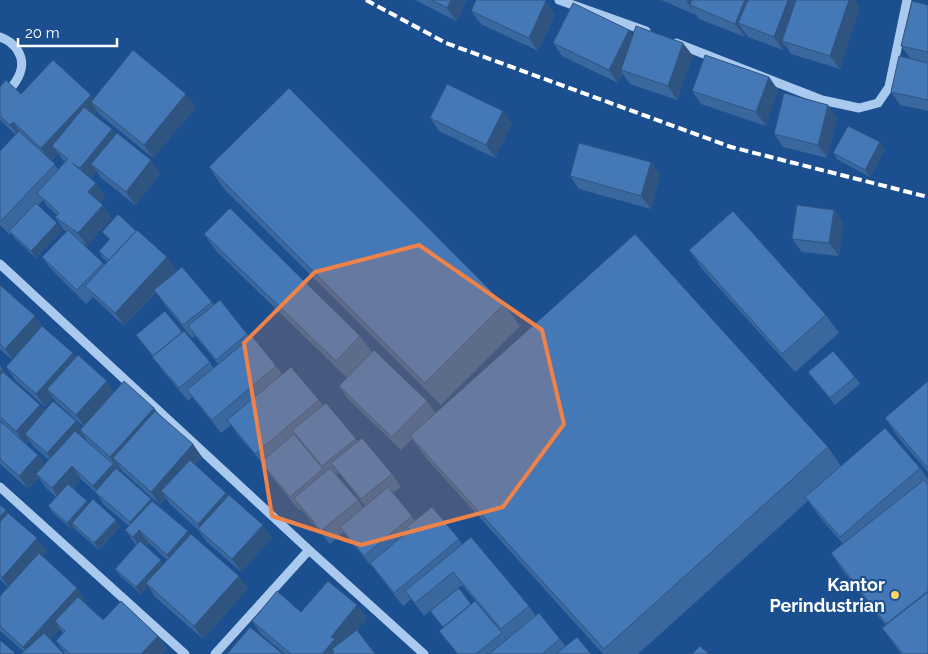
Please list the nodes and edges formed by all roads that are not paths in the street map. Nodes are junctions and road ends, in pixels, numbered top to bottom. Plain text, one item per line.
1 (559, 0) edge
2 (909, 3) edge
3 (658, 36) edge
4 (0, 37) edge
5 (667, 39) edge
6 (0, 102) edge
7 (0, 264) edge
8 (0, 487) edge
9 (309, 550) junction
10 (185, 654) edge
11 (216, 654) edge
12 (424, 654) edge

1 - 3 street
2 - 5 street
4 - 6 street
7 - 9 street
8 - 10 street
9 - 11 street
9 - 12 street

